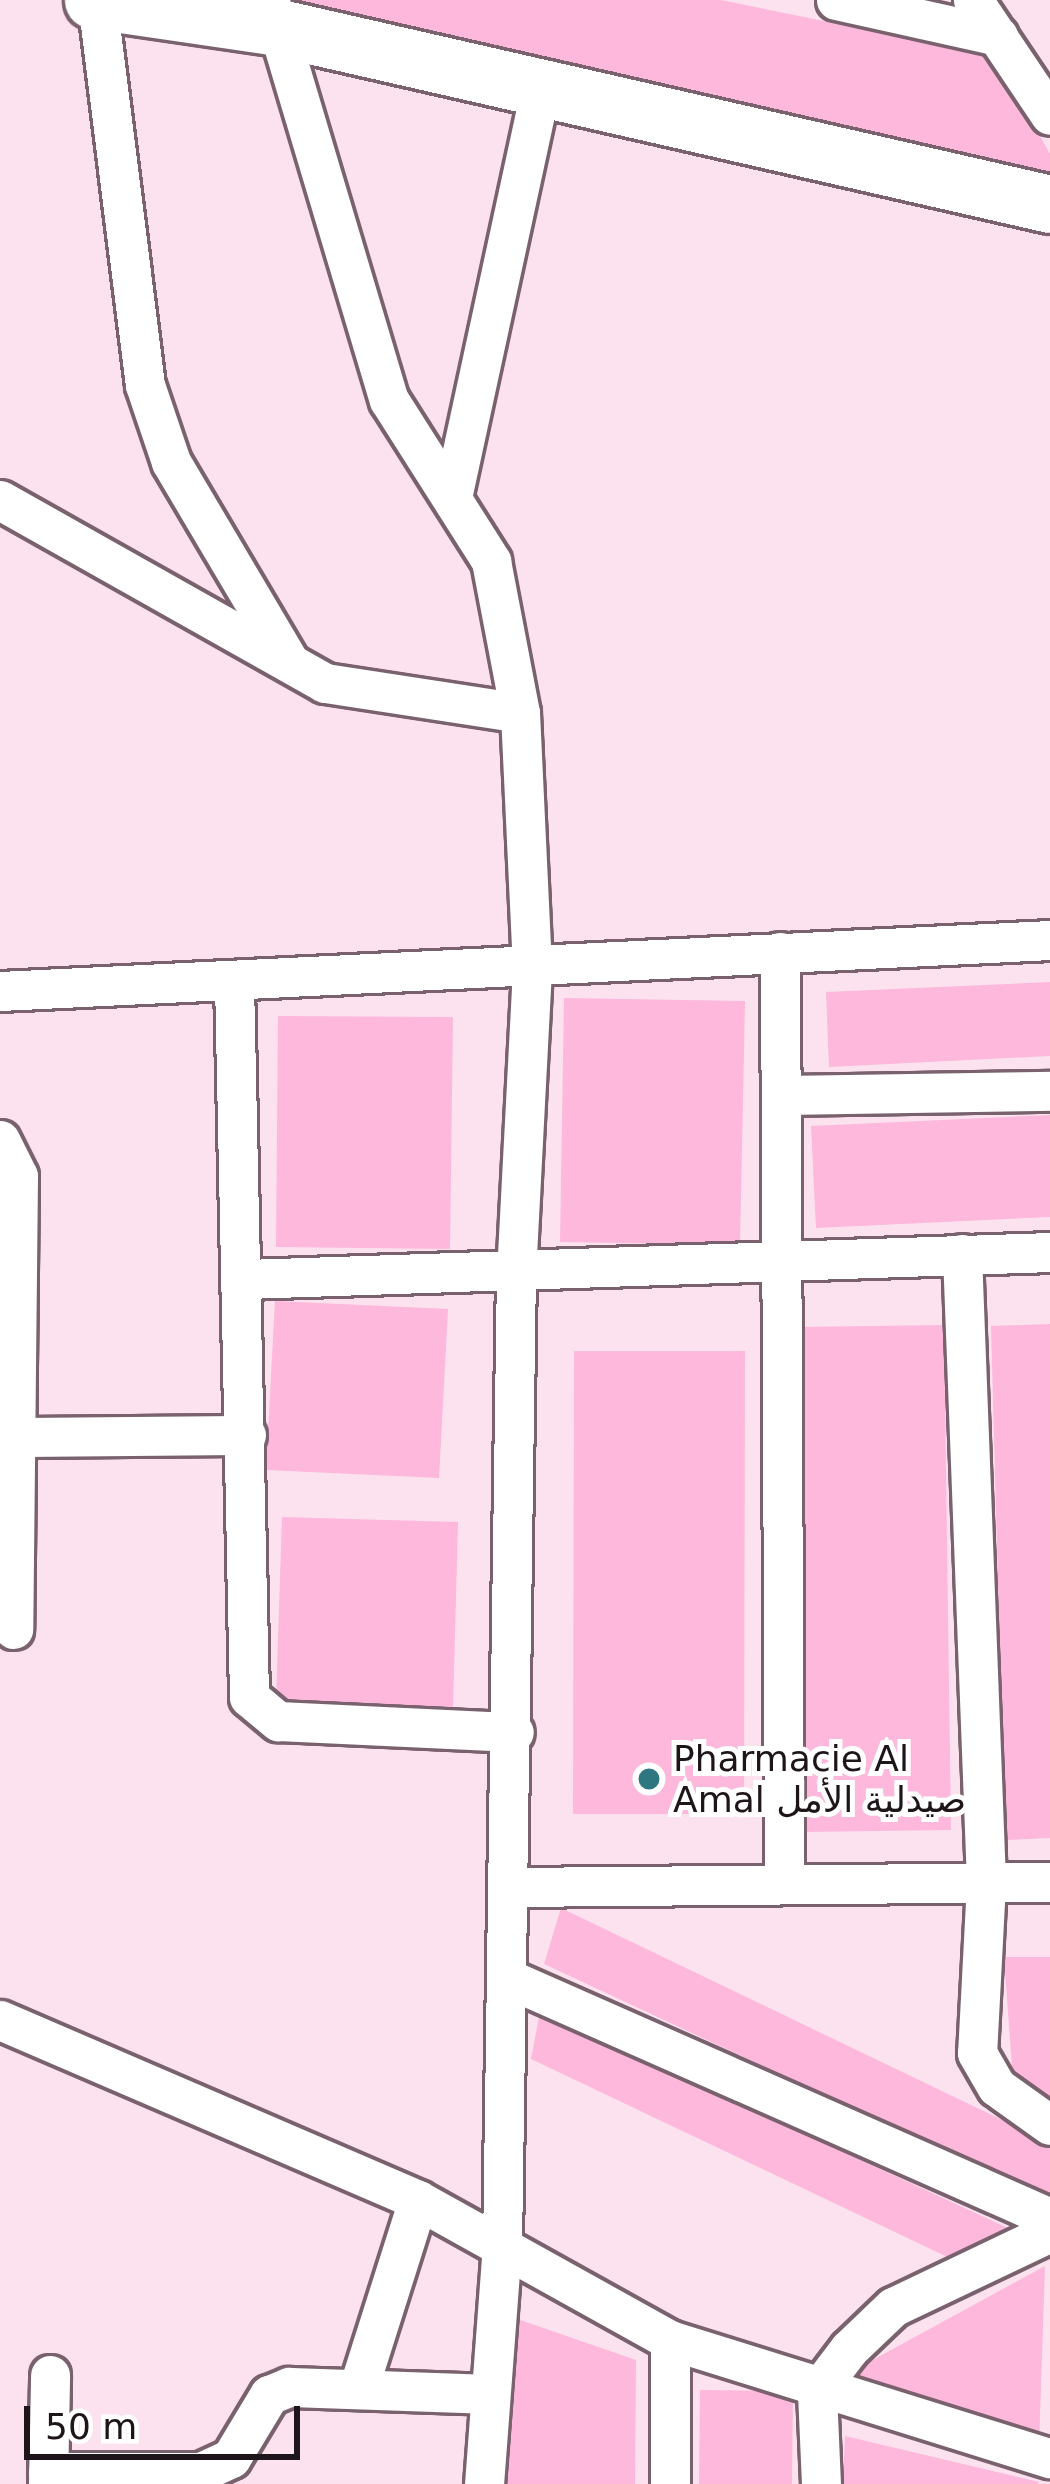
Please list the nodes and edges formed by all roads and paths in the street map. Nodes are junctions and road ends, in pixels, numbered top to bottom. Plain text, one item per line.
1 (836, 0) edge
2 (973, 0) edge
3 (116, 1) edge
4 (271, 13) edge
5 (998, 36) junction
6 (540, 89) junction
7 (1050, 116) edge
8 (1050, 204) edge
9 (453, 494) junction
10 (0, 500) edge
11 (287, 658) junction
12 (520, 713) junction
13 (1050, 940) edge
14 (780, 952) junction
15 (532, 969) junction
16 (234, 981) junction
17 (0, 991) edge
18 (1050, 1091) edge
19 (787, 1095) junction
20 (0, 1140) edge
21 (1050, 1252) edge
22 (962, 1254) junction
23 (787, 1260) junction
24 (517, 1270) junction
25 (246, 1279) junction
26 (8, 1337) edge
27 (246, 1435) junction
28 (11, 1437) junction
29 (13, 1629) dead end
30 (514, 1732) junction
31 (1050, 1882) edge
32 (986, 1883) junction
33 (784, 1884) junction
34 (510, 1887) junction
35 (507, 1978) junction
36 (0, 2020) edge
37 (1050, 2125) edge
38 (418, 2200) junction
39 (1050, 2218) edge
40 (1050, 2232) edge
41 (502, 2245) junction
42 (670, 2340) junction
43 (50, 2375) dead end
44 (359, 2386) junction
45 (817, 2391) junction
46 (486, 2394) junction
47 (1050, 2458) edge
48 (48, 2478) edge
49 (484, 2484) edge
50 (670, 2484) edge
51 (820, 2484) edge

1 - 5 street
2 - 5 street
3 - 4 street
3 - 11 street
4 - 6 street
4 - 9 street
5 - 7 street
6 - 8 street
6 - 9 street
9 - 12 street
10 - 11 street
11 - 12 street
12 - 15 street
13 - 14 street
14 - 15 street
14 - 19 street
15 - 16 street
15 - 24 street
16 - 17 street
16 - 25 street
18 - 19 street
19 - 23 street
20 - 26 street
21 - 22 street
22 - 23 street
22 - 32 street
23 - 24 street
23 - 33 street
24 - 25 street
24 - 30 street
25 - 27 street
26 - 28 street
27 - 28 street
27 - 30 street
28 - 29 street
30 - 34 street
31 - 32 street
32 - 33 street
32 - 37 street
33 - 34 street
34 - 35 street
35 - 39 street
35 - 41 street
36 - 38 street
38 - 41 street
38 - 44 street
40 - 45 street
41 - 42 street
41 - 46 street
42 - 45 street
42 - 50 street
43 - 48 street
44 - 46 street
44 - 48 street
45 - 47 street
45 - 51 street
46 - 49 street

